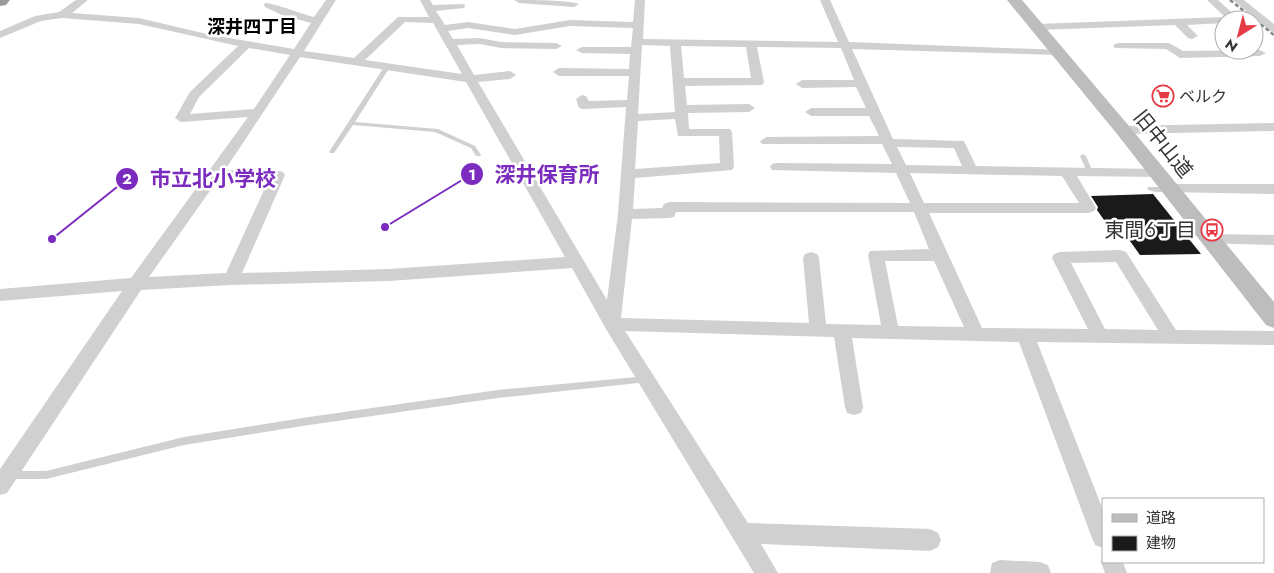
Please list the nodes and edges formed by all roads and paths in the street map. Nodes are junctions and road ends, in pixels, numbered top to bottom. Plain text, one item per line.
1 (82, 0) edge
2 (331, 0) edge
3 (519, 0) edge
4 (640, 0) edge
5 (825, 0) edge
6 (1014, 0) edge
7 (1023, 0) edge
8 (1212, 0) edge
9 (1238, 0) edge
10 (428, 4) edge
11 (574, 4) dead end
12 (269, 5) dead end
13 (460, 6) dead end
14 (1224, 10) edge
15 (62, 15) junction
16 (316, 21) junction
17 (1177, 21) junction
18 (1214, 21) edge
19 (1135, 22) junction
20 (438, 24) junction
21 (637, 25) junction
22 (1100, 26) junction
23 (1037, 27) junction
24 (1274, 28) edge
25 (0, 34) edge
26 (1151, 36) dead end
27 (1192, 36) dead end
28 (449, 42) junction
29 (247, 44) junction
30 (675, 44) junction
31 (751, 45) junction
32 (556, 46) dead end
33 (844, 46) junction
34 (636, 47) junction
35 (582, 50) dead end
36 (1058, 52) junction
37 (296, 53) junction
38 (1214, 54) edge
39 (356, 62) junction
40 (387, 67) junction
41 (559, 72) dead end
42 (635, 73) junction
43 (510, 76) dead end
44 (472, 79) junction
45 (678, 82) junction
46 (861, 83) junction
47 (802, 84) dead end
48 (582, 99) dead end
49 (633, 103) junction
50 (749, 108) dead end
51 (681, 112) junction
52 (811, 112) dead end
53 (874, 112) junction
54 (258, 113) junction
55 (632, 118) junction
56 (351, 123) junction
57 (1274, 128) edge
58 (1123, 130) junction
59 (767, 140) dead end
60 (811, 140) junction
61 (887, 142) junction
62 (332, 152) dead end
63 (478, 155) dead end
64 (1083, 156) dead end
65 (777, 167) dead end
66 (815, 168) junction
67 (900, 170) junction
68 (971, 171) junction
69 (1067, 172) junction
70 (1090, 172) junction
71 (215, 174) junction
72 (627, 174) junction
73 (1154, 181) junction
74 (1170, 189) junction
75 (1274, 189) edge
76 (920, 207) junction
77 (625, 214) junction
78 (1210, 239) junction
79 (1274, 240) edge
80 (938, 255) junction
81 (811, 258) dead end
82 (577, 262) junction
83 (231, 279) junction
84 (136, 284) junction
85 (0, 295) edge
86 (1274, 319) edge
87 (612, 324) junction
88 (818, 331) junction
89 (842, 331) junction
90 (891, 332) junction
91 (976, 334) junction
92 (1025, 335) junction
93 (1100, 336) junction
94 (1171, 337) junction
95 (1274, 338) edge
96 (647, 379) junction
97 (854, 407) dead end
98 (4, 480) edge
99 (744, 533) junction
100 (1102, 535) edge
101 (930, 540) dead end
102 (1000, 571) dead end
103 (767, 573) edge
104 (1040, 573) edge

1 - 15 street
2 - 16 street
3 - 11 street
4 - 21 street
5 - 33 street
6 - 7 street
6 - 23 main road, 旧中山道
8 - 14 street
9 - 24 street
10 - 13 street
10 - 20 street
12 - 16 street
15 - 25 street
15 - 29 street
16 - 37 street
17 - 18 street
17 - 19 street
17 - 27 street
19 - 22 street
19 - 26 street
20 - 21 street
20 - 28 street
20 - 39 street
21 - 34 street
22 - 23 street
22 - 38 street
23 - 36 main road, 旧中山道
28 - 32 street
28 - 44 street
29 - 37 street
29 - 54 street
30 - 31 street
30 - 34 street
30 - 45 street
31 - 33 street
31 - 45 street
33 - 36 street
33 - 46 street
34 - 35 street
34 - 42 street
36 - 58 main road, 旧中山道
37 - 39 street
37 - 54 street
39 - 40 street
40 - 44 street
40 - 56 lane
41 - 42 street
42 - 49 street
43 - 44 street
44 - 82 street
45 - 51 street
46 - 47 street
46 - 53 street
48 - 49 street
49 - 55 street
50 - 51 street
51 - 55 street
51 - 72 street
52 - 53 street
53 - 61 street
54 - 71 street
55 - 72 street
56 - 62 lane
56 - 63 lane
57 - 58 street
58 - 73 main road, 旧中山道
59 - 60 street
60 - 61 street
60 - 66 street
61 - 67 street
61 - 68 street
64 - 70 lane
65 - 66 street
66 - 67 street
67 - 68 street
67 - 76 street
68 - 69 street
69 - 70 street
69 - 76 street
70 - 73 street
71 - 83 street
71 - 84 street
72 - 77 street
73 - 74 main road, 旧中山道
74 - 75 street
74 - 78 main road, 旧中山道
76 - 77 street
76 - 80 street
77 - 87 street
78 - 79 street
78 - 86 main road, 旧中山道
80 - 90 street
80 - 91 street
81 - 88 street
82 - 83 street
82 - 87 street
83 - 84 street
84 - 85 street
84 - 98 street
87 - 88 street
87 - 96 street
88 - 89 street
89 - 90 street
89 - 97 street
90 - 91 street
91 - 92 street
92 - 93 street
92 - 100 street
93 - 94 street
93 - 94 street
94 - 95 street
96 - 98 lane
96 - 99 street
99 - 101 street
99 - 103 street
102 - 104 street

